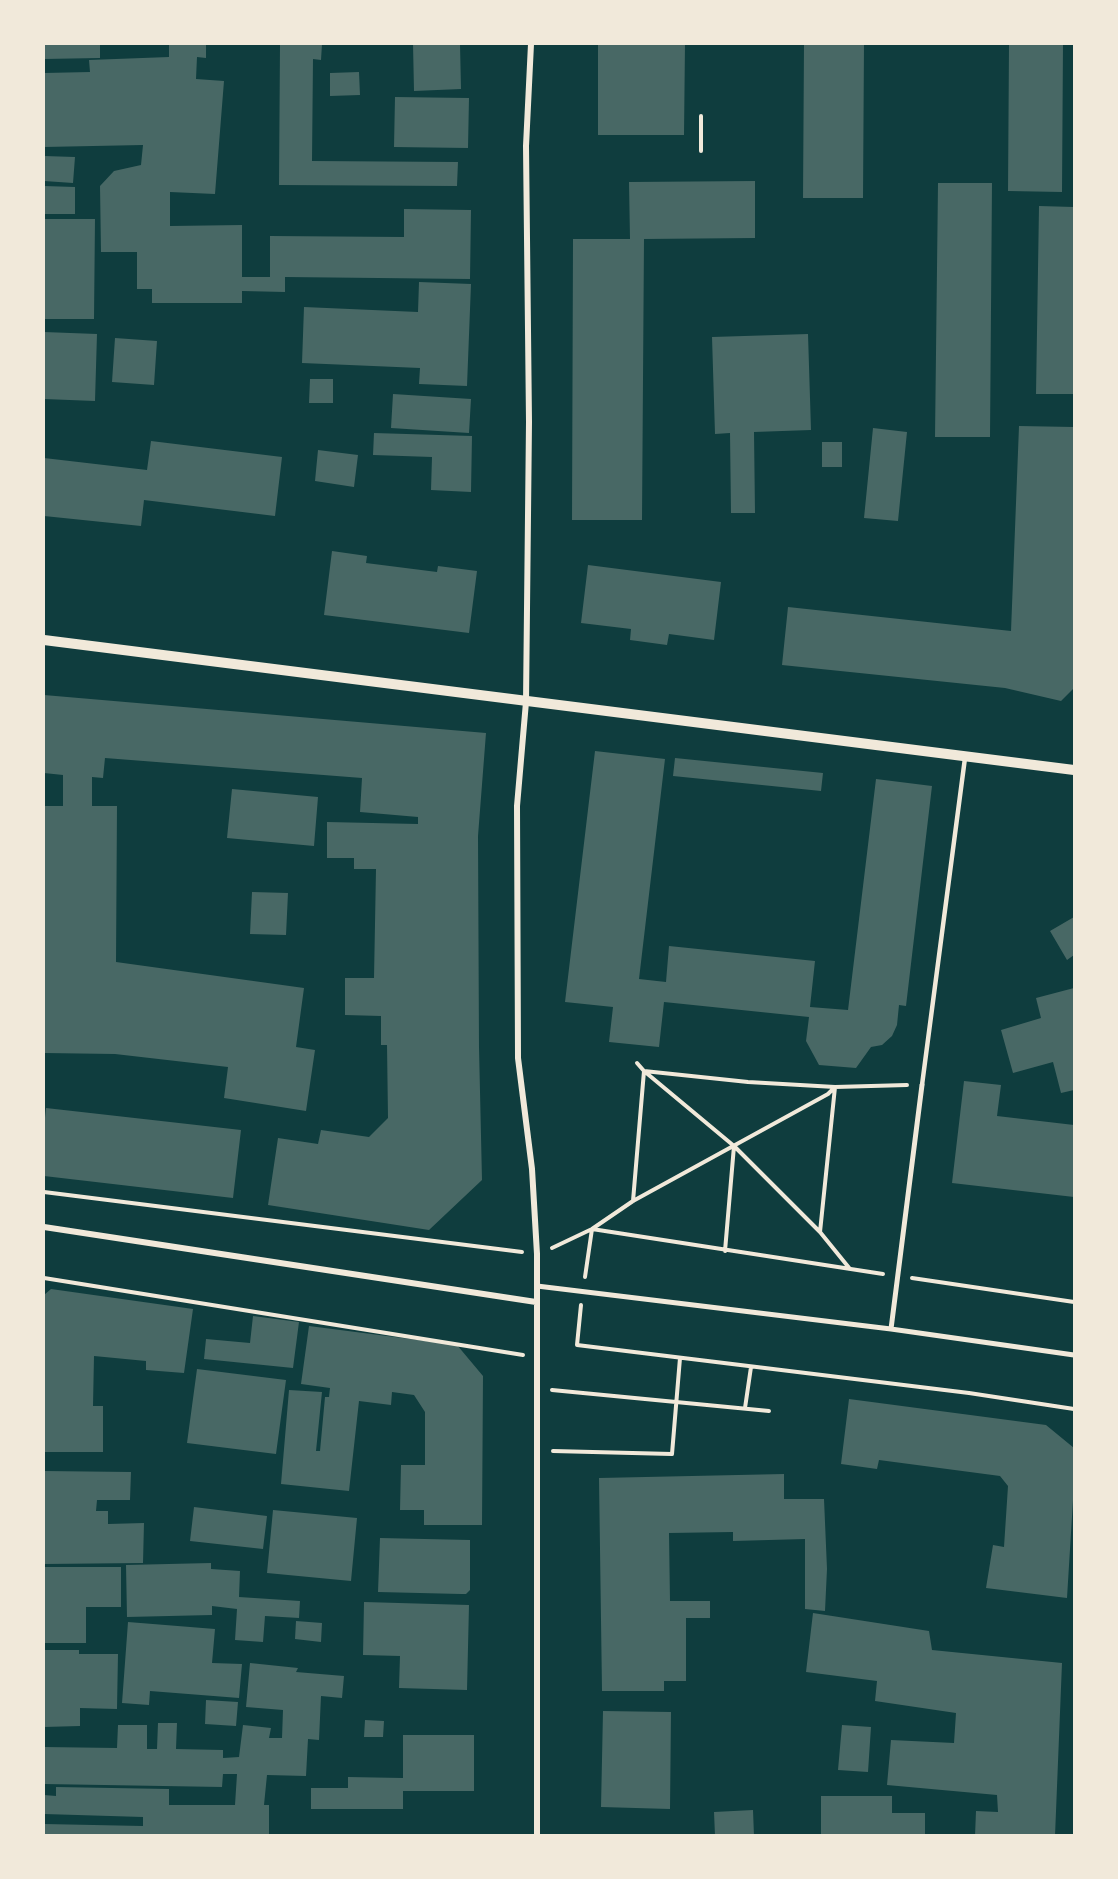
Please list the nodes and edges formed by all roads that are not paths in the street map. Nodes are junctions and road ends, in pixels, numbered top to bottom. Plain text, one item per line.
1 (531, 44) edge
2 (44, 640) edge
3 (526, 702) junction
4 (965, 756) junction
5 (1074, 770) edge
6 (922, 1085) joint
7 (44, 1227) edge
8 (537, 1286) junction
9 (536, 1302) junction
10 (891, 1329) junction
11 (1074, 1355) edge
12 (537, 1836) edge

1 - 3 street
2 - 3 street
3 - 4 street
3 - 8 street
4 - 5 street
4 - 6 lane
6 - 10 street
7 - 9 street
8 - 9 street
8 - 10 street
9 - 12 street
10 - 11 street

